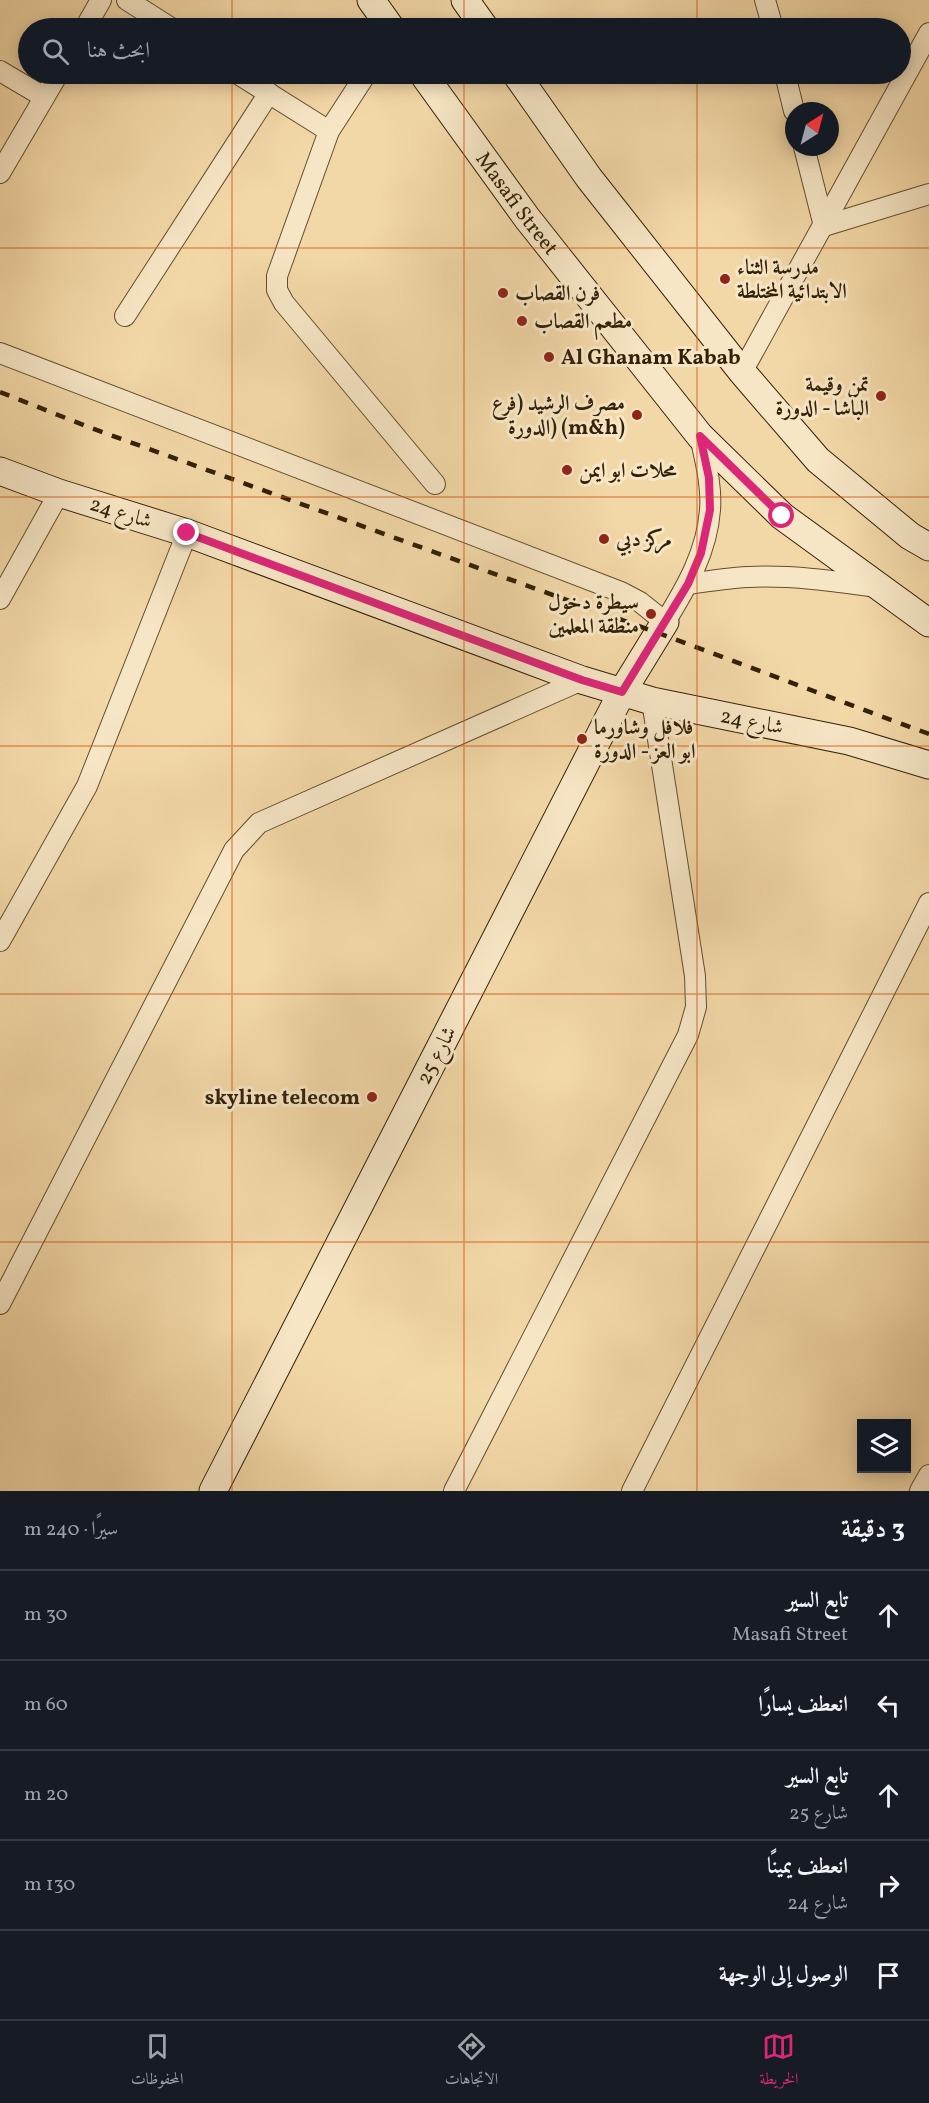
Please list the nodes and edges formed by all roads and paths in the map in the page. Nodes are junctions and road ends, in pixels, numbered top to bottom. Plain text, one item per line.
1 (101, 0) edge
2 (128, 0) edge
3 (371, 0) edge
4 (465, 0) edge
5 (765, 0) edge
6 (90, 18) edge
7 (156, 18) edge
8 (384, 18) edge
9 (478, 18) edge
10 (770, 18) edge
11 (929, 33) edge
12 (911, 66) edge
13 (0, 71) edge
14 (18, 82) edge
15 (22, 84) edge
16 (52, 84) edge
17 (254, 84) edge
18 (359, 84) edge
19 (430, 84) edge
20 (523, 84) edge
21 (787, 84) edge
22 (901, 84) edge
23 (268, 93) junction
24 (44, 97) junction
25 (792, 102) edge
26 (329, 130) junction
27 (806, 156) edge
28 (0, 173) edge
29 (929, 194) edge
30 (824, 226) junction
31 (125, 316) dead end
32 (0, 353) edge
33 (742, 372) junction
34 (700, 436) junction
35 (0, 471) edge
36 (435, 484) dead end
37 (59, 494) junction
38 (187, 533) junction
39 (929, 547) edge
40 (688, 584) junction
41 (879, 587) junction
42 (0, 599) edge
43 (665, 622) junction
44 (929, 624) edge
45 (582, 680) junction
46 (622, 692) junction
47 (652, 701) junction
48 (929, 765) edge
49 (929, 903) edge
50 (0, 941) edge
51 (0, 1304) edge
52 (929, 1475) edge
53 (213, 1491) edge
54 (454, 1491) edge
55 (632, 1491) edge
56 (920, 1491) edge

1 - 6 street
2 - 7 street
3 - 8 street
4 - 9 street
5 - 10 street
11 - 12 street
13 - 14 street
15 - 24 street
16 - 24 street
17 - 23 street
18 - 26 street
19 - 34 street, Masafi Street
20 - 33 street
21 - 25 street
22 - 30 street
23 - 26 street
23 - 31 street
24 - 28 street
26 - 36 street
27 - 30 street
29 - 30 street
30 - 33 street
32 - 43 street
33 - 39 street
34 - 40 street
34 - 41 street, Masafi Street
35 - 37 street, شارع 24
37 - 38 street, شارع 24
37 - 42 street
38 - 45 street, شارع 24
38 - 50 street
40 - 41 street
40 - 43 street
41 - 44 street, Masafi Street
43 - 46 street, شارع 25
45 - 46 street, شارع 24
45 - 51 street
46 - 47 street, شارع 24
46 - 53 street, شارع 25
47 - 48 street, شارع 24
47 - 54 street
49 - 55 street
52 - 56 street

